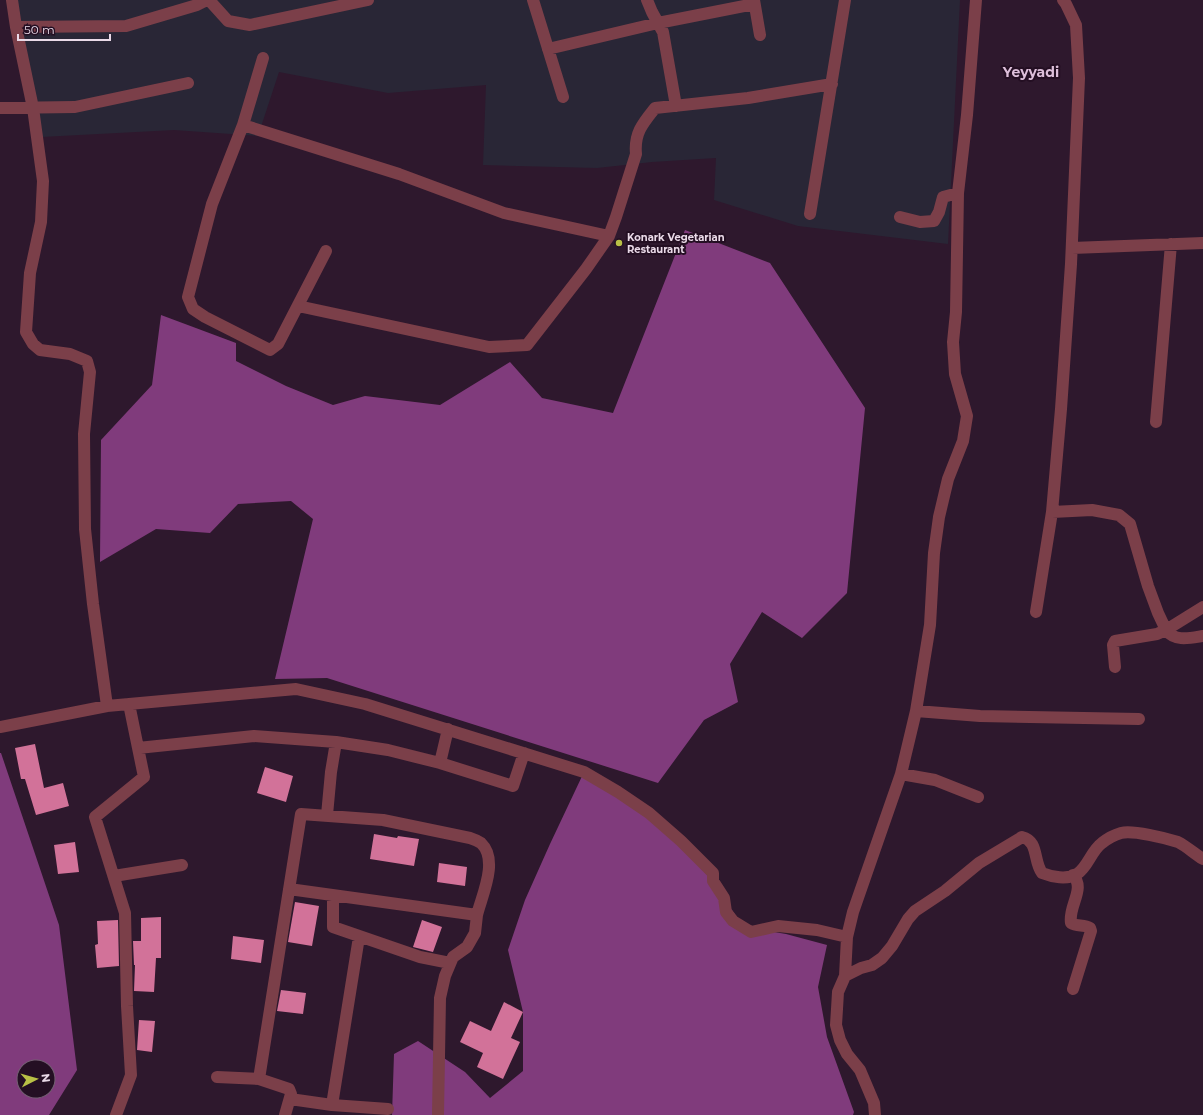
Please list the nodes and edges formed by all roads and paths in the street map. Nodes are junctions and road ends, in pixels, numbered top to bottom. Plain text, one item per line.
1 (12, 0) edge
2 (208, 0) edge
3 (368, 0) edge
4 (533, 0) edge
5 (647, 0) edge
6 (845, 0) edge
7 (976, 0) edge
8 (1062, 0) edge
9 (754, 2) edge
10 (658, 23) junction
11 (16, 27) junction
12 (760, 35) dead end
13 (548, 49) junction
14 (263, 58) dead end
15 (188, 83) dead end
16 (832, 84) junction
17 (563, 97) dead end
18 (676, 106) junction
19 (0, 108) edge
20 (33, 108) junction
21 (243, 125) junction
22 (958, 193) junction
23 (810, 214) dead end
24 (900, 217) dead end
25 (608, 236) junction
26 (1203, 243) edge
27 (1171, 244) junction
28 (1072, 248) junction
29 (326, 250) dead end
30 (298, 306) junction
31 (1156, 422) dead end
32 (1052, 512) junction
33 (1203, 607) edge
34 (1036, 612) dead end
35 (1166, 630) junction
36 (1203, 636) edge
37 (1115, 667) dead end
38 (129, 704) junction
39 (107, 706) junction
40 (916, 711) junction
41 (1139, 719) dead end
42 (0, 727) edge
43 (448, 729) junction
44 (336, 742) junction
45 (138, 748) junction
46 (524, 753) junction
47 (440, 763) junction
48 (901, 774) junction
49 (978, 797) dead end
50 (327, 815) junction
51 (1203, 859) edge
52 (182, 865) dead end
53 (1073, 875) junction
54 (114, 876) junction
55 (289, 889) junction
56 (333, 895) junction
57 (477, 915) junction
58 (359, 937) junction
59 (847, 937) junction
60 (450, 963) junction
61 (845, 976) junction
62 (1073, 989) dead end
63 (217, 1077) dead end
64 (259, 1079) junction
65 (290, 1100) junction
66 (332, 1105) junction
67 (388, 1109) dead end
68 (116, 1115) edge
69 (285, 1115) edge
70 (438, 1115) edge
71 (875, 1115) edge

1 - 11 street
2 - 3 street
2 - 11 street
4 - 13 street
5 - 10 street
6 - 16 street
7 - 22 street
8 - 28 street
9 - 10 street
9 - 12 street
10 - 13 street
10 - 18 street
11 - 20 street
13 - 17 street
14 - 21 street
15 - 20 street
16 - 18 street
16 - 23 street
18 - 25 street
19 - 20 street
20 - 39 street
21 - 25 street
21 - 30 street
22 - 24 street
22 - 40 street
25 - 30 street
26 - 27 street
27 - 28 street
27 - 31 street
28 - 32 street
29 - 30 street
32 - 34 street
32 - 35 street
33 - 35 street
35 - 36 street
35 - 37 street
38 - 39 street
38 - 43 street
38 - 45 street
39 - 42 street
40 - 41 street
40 - 48 street
43 - 46 street
43 - 47 street
44 - 45 street
44 - 47 street
44 - 50 street
45 - 54 street
46 - 47 street
46 - 59 street
48 - 49 street
48 - 59 street
50 - 55 street
50 - 57 street
51 - 53 street
52 - 54 street
53 - 61 street
53 - 62 street
54 - 68 street
55 - 56 street
55 - 64 street
56 - 57 street
56 - 58 street
57 - 60 street
58 - 60 street
58 - 66 street
59 - 61 street
60 - 70 street
61 - 71 street
63 - 64 street
64 - 65 street
65 - 66 street
65 - 69 street
66 - 67 street

